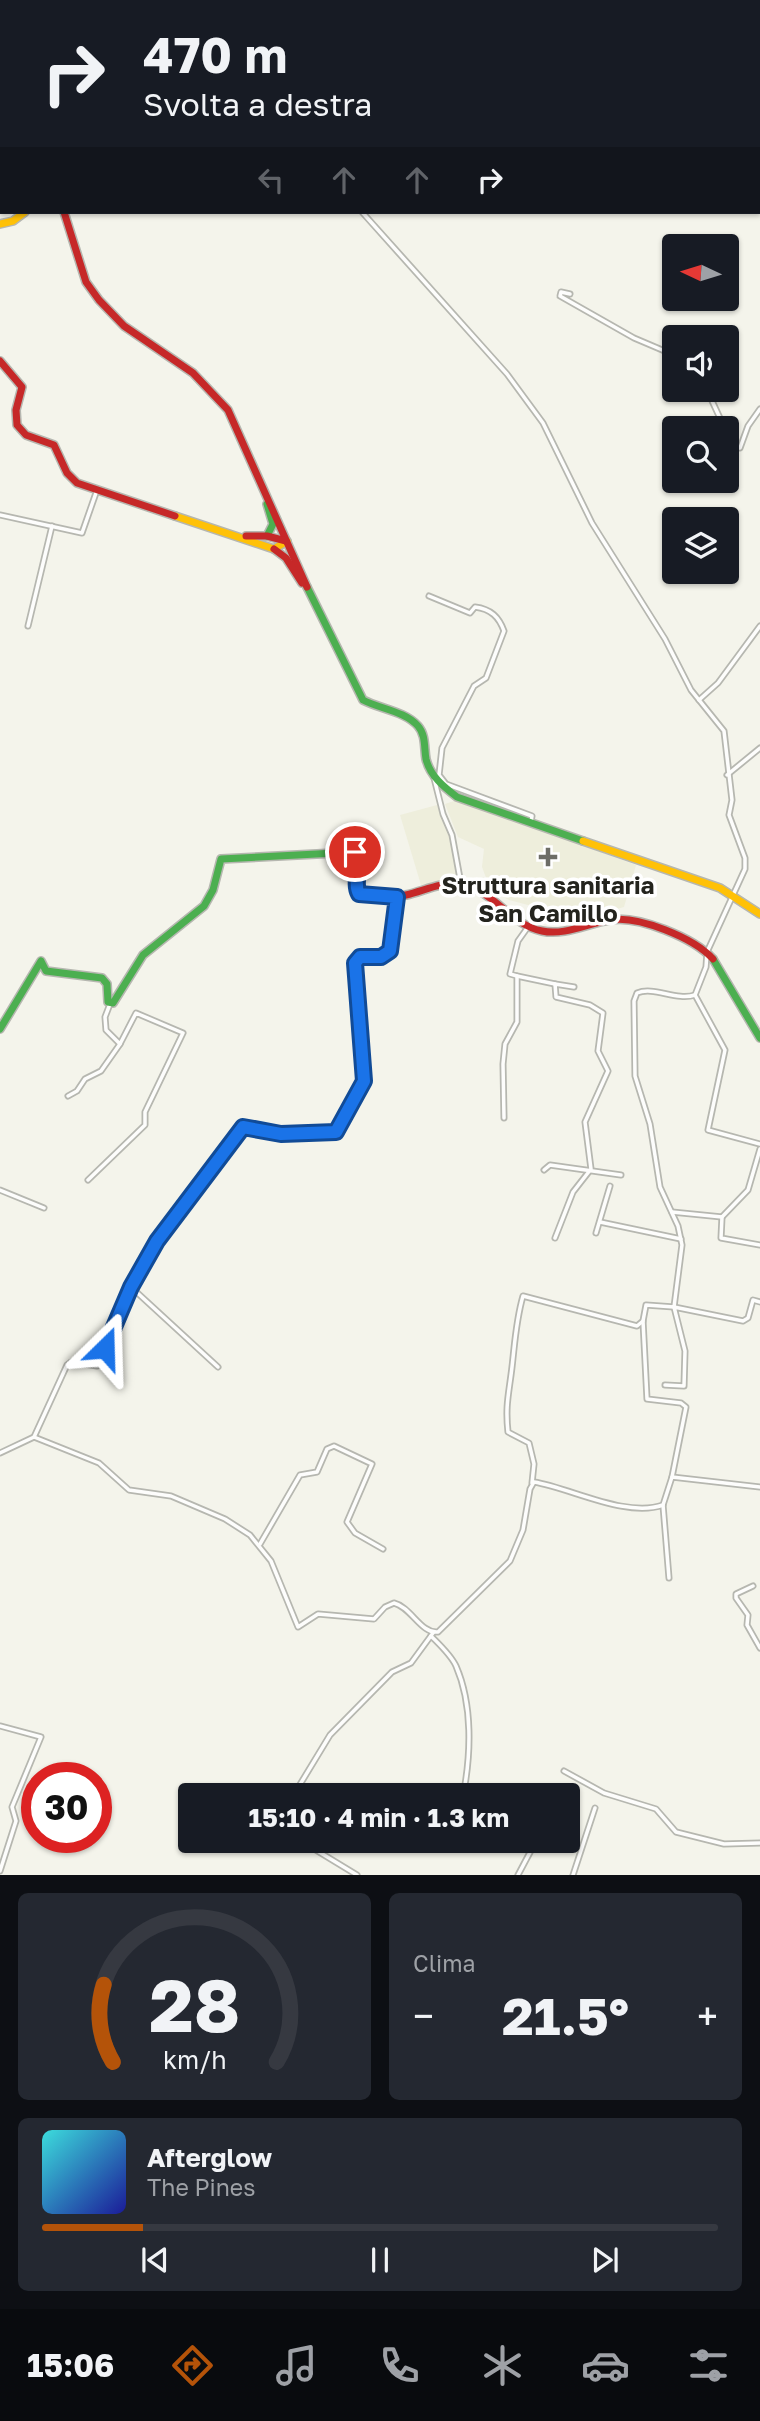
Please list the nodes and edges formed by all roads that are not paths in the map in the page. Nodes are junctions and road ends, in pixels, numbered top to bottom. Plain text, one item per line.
1 (22, 214) edge
2 (65, 214) edge
3 (364, 214) edge
4 (0, 224) edge
5 (570, 294) dead end
6 (662, 350) edge
7 (0, 360) edge
8 (760, 409) edge
9 (739, 449) edge
10 (263, 488) junction
11 (97, 490) junction
12 (0, 515) edge
13 (52, 526) junction
14 (242, 536) junction
15 (267, 536) junction
16 (287, 541) junction
17 (274, 549) junction
18 (429, 596) dead end
19 (313, 600) junction
20 (28, 626) dead end
21 (760, 626) edge
22 (699, 701) junction
23 (760, 748) edge
24 (434, 775) junction
25 (727, 775) junction
26 (531, 822) junction
27 (740, 883) junction
28 (461, 884) junction
29 (726, 891) junction
30 (735, 895) junction
31 (397, 897) junction
32 (744, 902) junction
33 (760, 914) edge
34 (528, 927) junction
35 (707, 952) junction
36 (517, 976) junction
37 (555, 984) junction
38 (574, 988) dead end
39 (695, 995) junction
40 (110, 1004) junction
41 (0, 1029) edge
42 (760, 1038) edge
43 (120, 1044) junction
44 (68, 1096) dead end
45 (504, 1118) dead end
46 (760, 1147) edge
47 (544, 1170) dead end
48 (589, 1172) junction
49 (621, 1174) dead end
50 (88, 1180) dead end
51 (610, 1186) dead end
52 (0, 1190) edge
53 (44, 1208) dead end
54 (672, 1212) junction
55 (722, 1217) junction
56 (600, 1222) junction
57 (596, 1233) dead end
58 (555, 1238) dead end
59 (681, 1239) junction
60 (760, 1245) edge
61 (131, 1287) junction
62 (760, 1302) edge
63 (674, 1307) junction
64 (643, 1321) junction
65 (218, 1367) dead end
66 (665, 1385) dead end
67 (34, 1437) junction
68 (0, 1453) edge
69 (672, 1477) junction
70 (532, 1484) junction
71 (760, 1487) edge
72 (663, 1505) junction
73 (260, 1544) junction
74 (383, 1549) dead end
75 (669, 1578) dead end
76 (752, 1586) dead end
77 (432, 1635) junction
78 (760, 1648) edge
79 (0, 1726) edge
80 (564, 1771) dead end
81 (301, 1783) edge
82 (465, 1783) edge
83 (595, 1808) dead end
84 (760, 1843) edge
85 (321, 1853) edge
86 (530, 1853) edge
87 (0, 1871) edge
88 (357, 1875) edge
89 (519, 1875) edge
90 (573, 1875) edge

1 - 4 street
2 - 10 street
3 - 22 street
5 - 6 street
7 - 11 street
8 - 9 street
10 - 15 street
10 - 16 street
11 - 13 street
11 - 14 street
12 - 13 street
13 - 20 street
14 - 15 street
14 - 17 street
15 - 16 street
16 - 17 street
16 - 19 street
17 - 19 street
18 - 26 street
19 - 24 street
21 - 22 street
22 - 25 street
23 - 25 street
24 - 26 street
24 - 28 street
25 - 27 street
26 - 29 street
27 - 29 street
27 - 30 street
27 - 32 street
28 - 31 street
28 - 34 street
29 - 30 street
30 - 32 street
30 - 35 street
31 - 40 street
31 - 61 street
32 - 33 street
34 - 35 street
34 - 36 street
35 - 39 street
35 - 42 street
36 - 37 street
36 - 45 street
37 - 38 street
37 - 48 street
39 - 46 street
39 - 54 street
40 - 41 street
40 - 43 street
43 - 44 street
43 - 50 street
46 - 55 street
47 - 48 street
48 - 49 street
48 - 58 street
51 - 56 street
52 - 53 street
54 - 55 street
54 - 59 street
55 - 60 street
56 - 57 street
56 - 59 street
59 - 63 street
61 - 65 street
61 - 67 street
62 - 63 street
63 - 64 street
63 - 66 street
64 - 69 street
64 - 70 street
67 - 68 street
67 - 73 street
69 - 71 street
69 - 72 street
70 - 72 street
70 - 77 street
72 - 75 street
73 - 74 street
73 - 77 street
76 - 78 street
77 - 81 street
77 - 82 street
79 - 87 street
80 - 84 street
83 - 90 street
85 - 88 street
86 - 89 street

